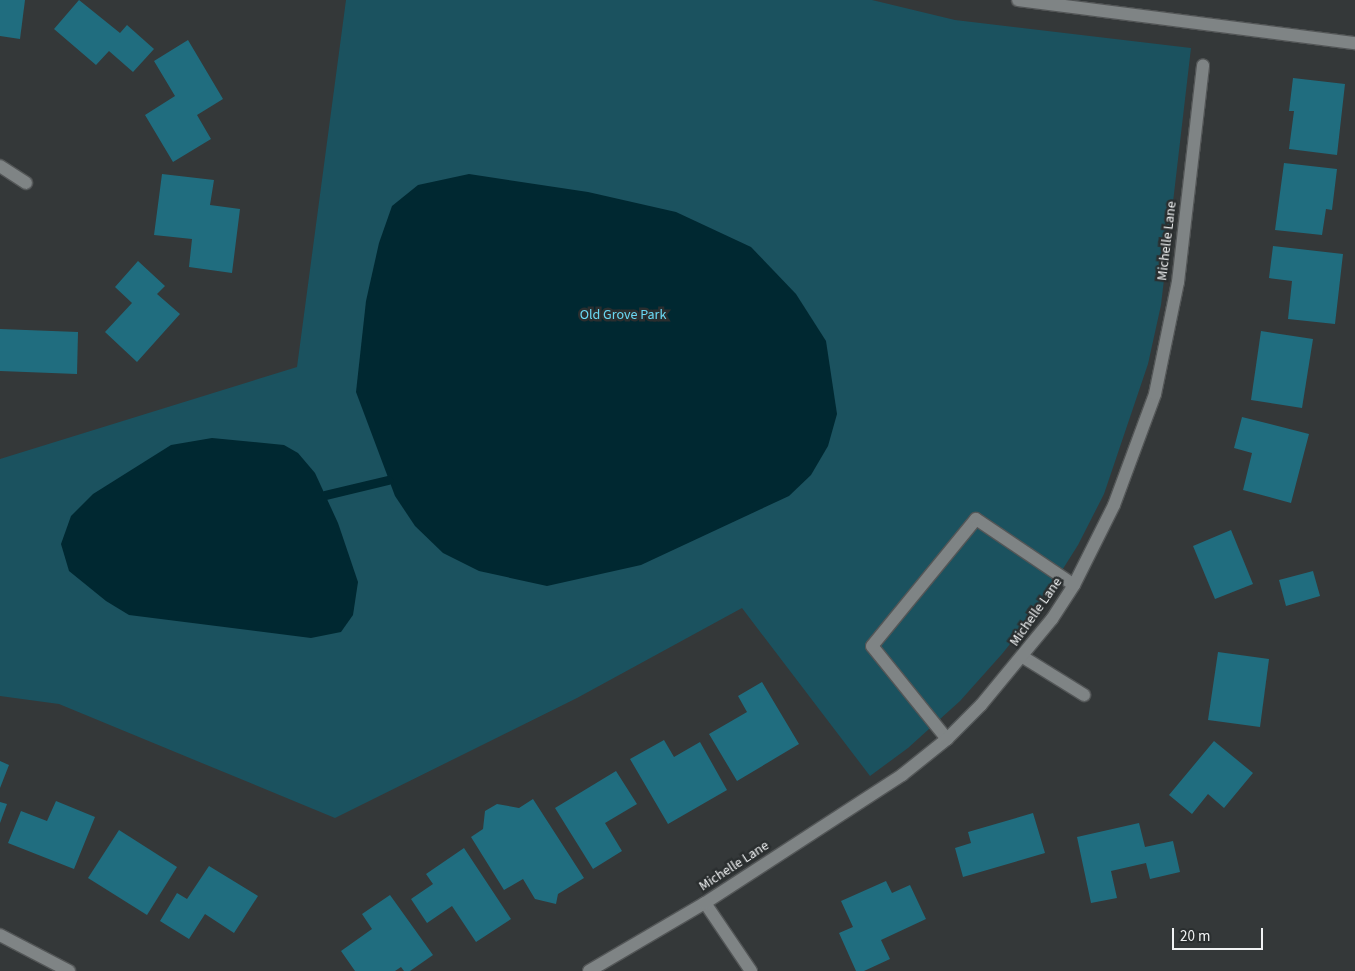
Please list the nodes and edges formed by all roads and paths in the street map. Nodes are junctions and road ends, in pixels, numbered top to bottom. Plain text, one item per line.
1 (1018, 0) edge
2 (1355, 43) edge
3 (1203, 66) dead end
4 (0, 166) edge
5 (26, 184) dead end
6 (1074, 586) junction
7 (1023, 657) junction
8 (1084, 695) dead end
9 (947, 739) junction
10 (705, 903) junction
11 (0, 935) edge
12 (69, 971) edge
13 (589, 971) edge
14 (751, 971) edge

1 - 2 street
3 - 6 street, Michelle Lane
4 - 5 street
6 - 7 street, Michelle Lane
6 - 9 street
7 - 8 street
7 - 9 street, Michelle Lane
9 - 10 street, Michelle Lane
10 - 13 street, Michelle Lane
10 - 14 street
11 - 12 street

